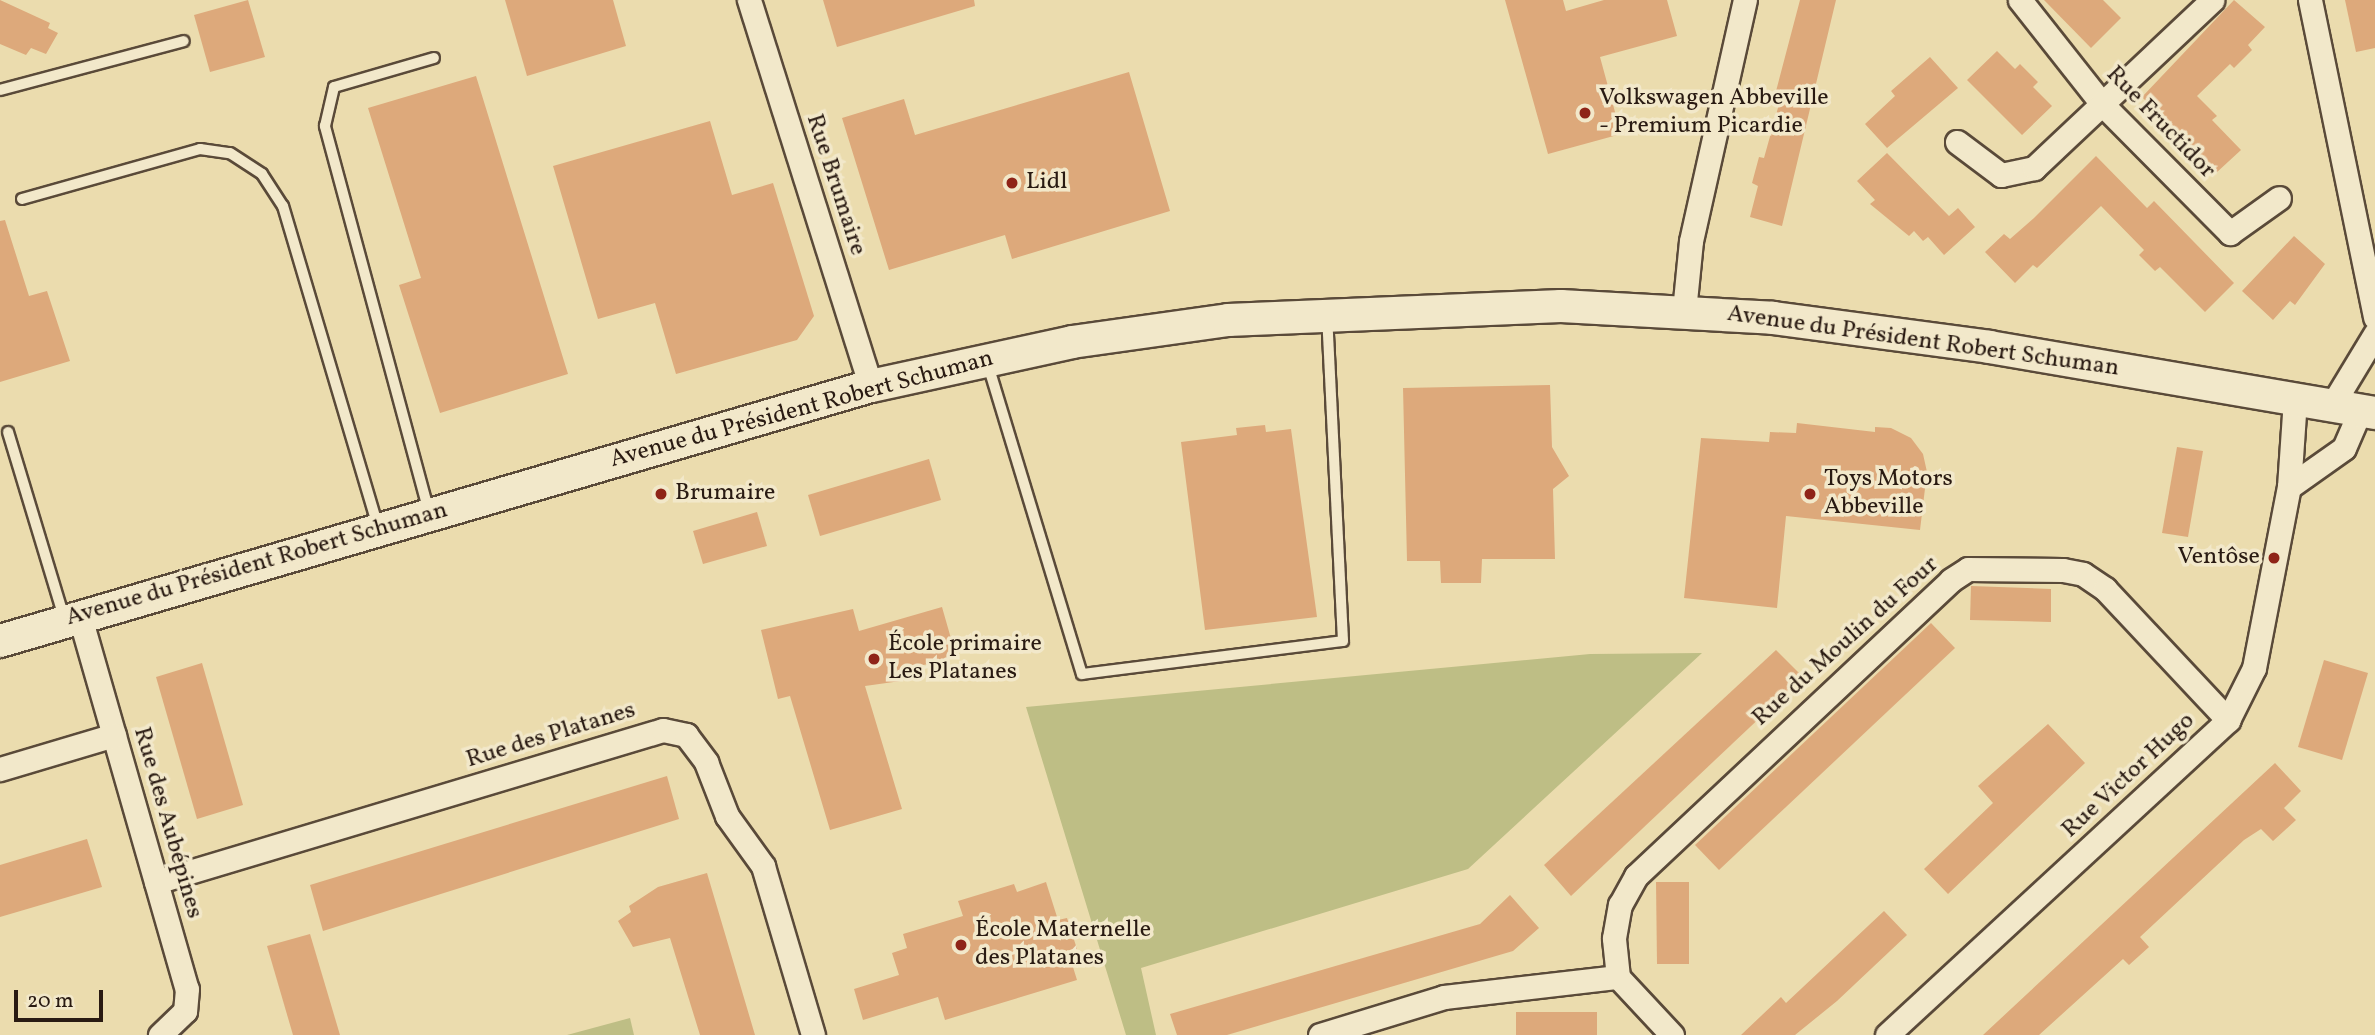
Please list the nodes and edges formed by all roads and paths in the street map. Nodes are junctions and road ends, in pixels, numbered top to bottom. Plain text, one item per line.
1 (749, 0) edge
2 (1745, 0) edge
3 (2020, 0) edge
4 (2212, 0) edge
5 (2310, 0) edge
6 (184, 41) dead end
7 (434, 58) dead end
8 (0, 90) edge
9 (2102, 104) junction
10 (1957, 142) dead end
11 (2279, 198) dead end
12 (22, 199) dead end
13 (2367, 240) edge
14 (1684, 311) junction
15 (1326, 313) junction
16 (2375, 317) edge
17 (2375, 334) edge
18 (986, 359) junction
19 (872, 386) junction
20 (2295, 399) junction
21 (2356, 410) edge
22 (8, 432) dead end
23 (2289, 487) junction
24 (430, 514) junction
25 (379, 529) junction
26 (72, 619) junction
27 (0, 641) edge
28 (2228, 720) junction
29 (114, 736) junction
30 (0, 769) edge
31 (156, 882) junction
32 (1618, 977) junction
33 (160, 1035) edge
34 (813, 1035) edge
35 (1320, 1035) edge
36 (1672, 1035) edge
37 (1887, 1035) edge

1 - 19 street, Rue Brumaire
2 - 14 street
3 - 9 street, Rue Fructidor
4 - 9 street
5 - 13 street
6 - 8 lane
7 - 24 lane
9 - 10 street
9 - 11 street, Rue Fructidor
12 - 25 lane
13 - 16 street
14 - 15 street, Avenue du Président Robert Schuman
14 - 20 street, Avenue du Président Robert Schuman
15 - 18 street, Avenue du Président Robert Schuman
15 - 18 lane
17 - 21 street
18 - 19 street, Avenue du Président Robert Schuman
19 - 24 street, Avenue du Président Robert Schuman
20 - 21 street, Avenue du Président Robert Schuman
20 - 23 street, Rue Victor Hugo
21 - 23 street
22 - 26 lane
23 - 28 street, Rue Victor Hugo
24 - 25 street, Avenue du Président Robert Schuman
25 - 26 street, Avenue du Président Robert Schuman
26 - 27 street, Avenue du Président Robert Schuman
26 - 29 street, Rue des Aubépines
28 - 32 street, Rue du Moulin du Four
28 - 37 street, Rue Victor Hugo
29 - 30 street
29 - 31 street, Rue des Aubépines
31 - 33 street, Rue des Aubépines
31 - 34 street, Rue des Platanes
32 - 35 street
32 - 36 street

